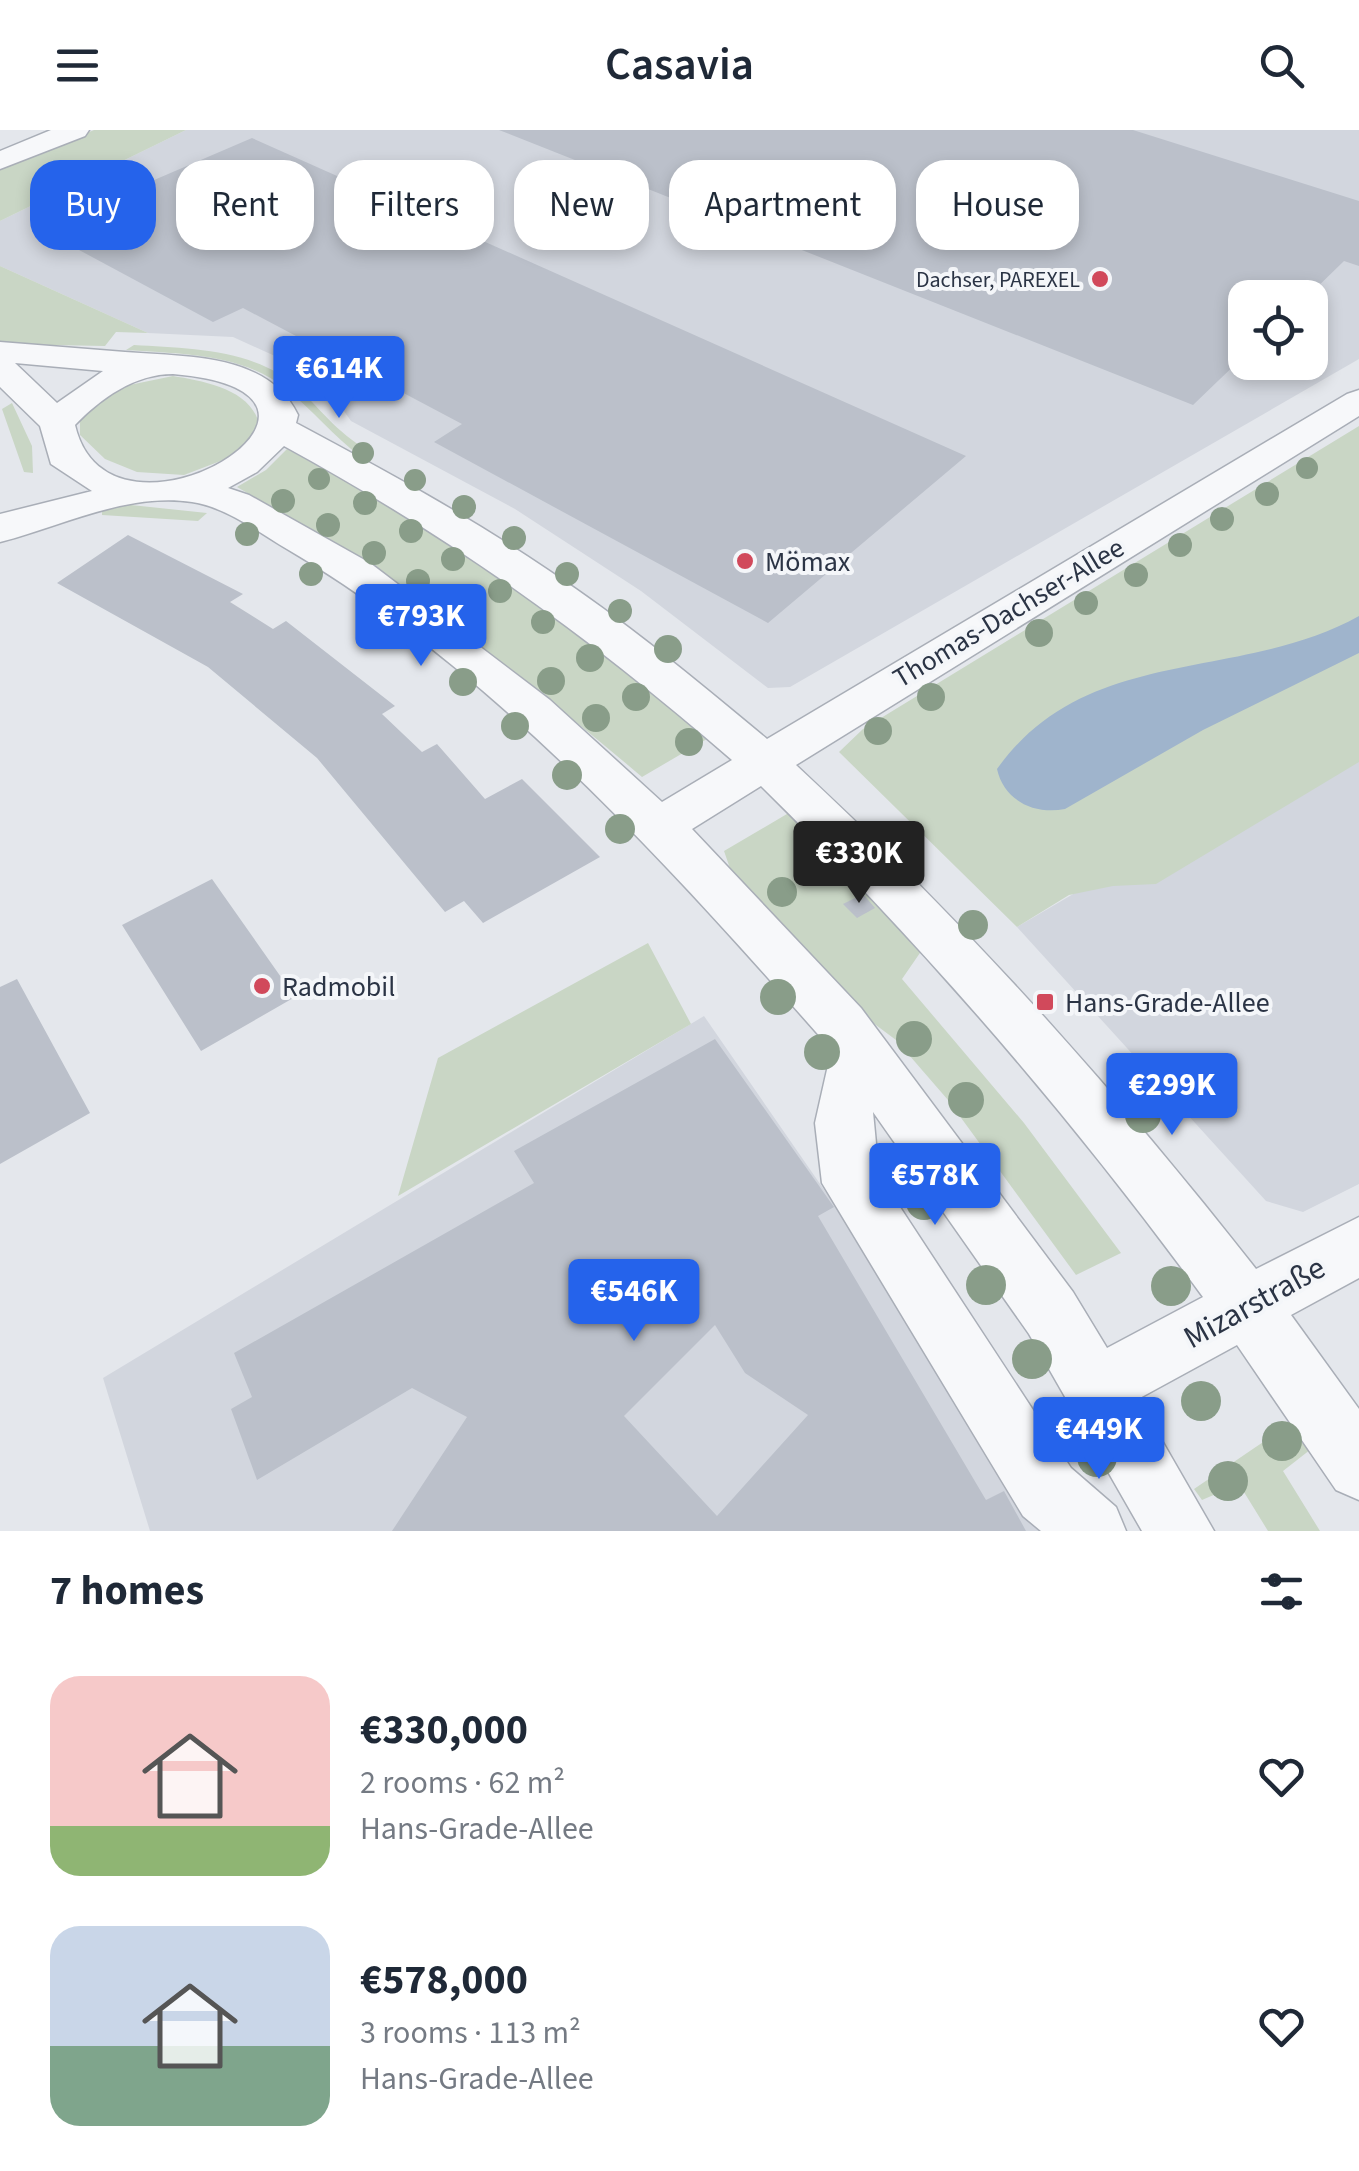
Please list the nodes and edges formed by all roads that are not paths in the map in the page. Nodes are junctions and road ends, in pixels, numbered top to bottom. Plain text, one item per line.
1 (75, 130) edge
2 (0, 161) edge
3 (0, 352) edge
4 (151, 364) junction
5 (0, 368) edge
6 (1359, 401) edge
7 (279, 428) junction
8 (60, 439) junction
9 (194, 490) junction
10 (130, 493) junction
11 (6, 526) edge
12 (764, 759) junction
13 (659, 826) junction
14 (859, 1048) junction
15 (1359, 1246) edge
16 (1249, 1306) junction
17 (1097, 1387) junction
18 (1359, 1467) edge
19 (1092, 1531) edge
20 (1180, 1531) edge

1 - 2 street
3 - 4 street
4 - 7 street
4 - 8 street
5 - 8 street
6 - 12 street, Thomas-Dachser-Allee
7 - 9 street
7 - 12 street
8 - 10 street
8 - 11 street
9 - 10 street
9 - 13 street
10 - 11 street
12 - 13 street, Thomas-Dachser-Allee
12 - 16 street
13 - 14 street
14 - 17 street
14 - 19 street
15 - 16 street, Mizarstraße
16 - 17 street, Mizarstraße
16 - 18 street
17 - 20 street

